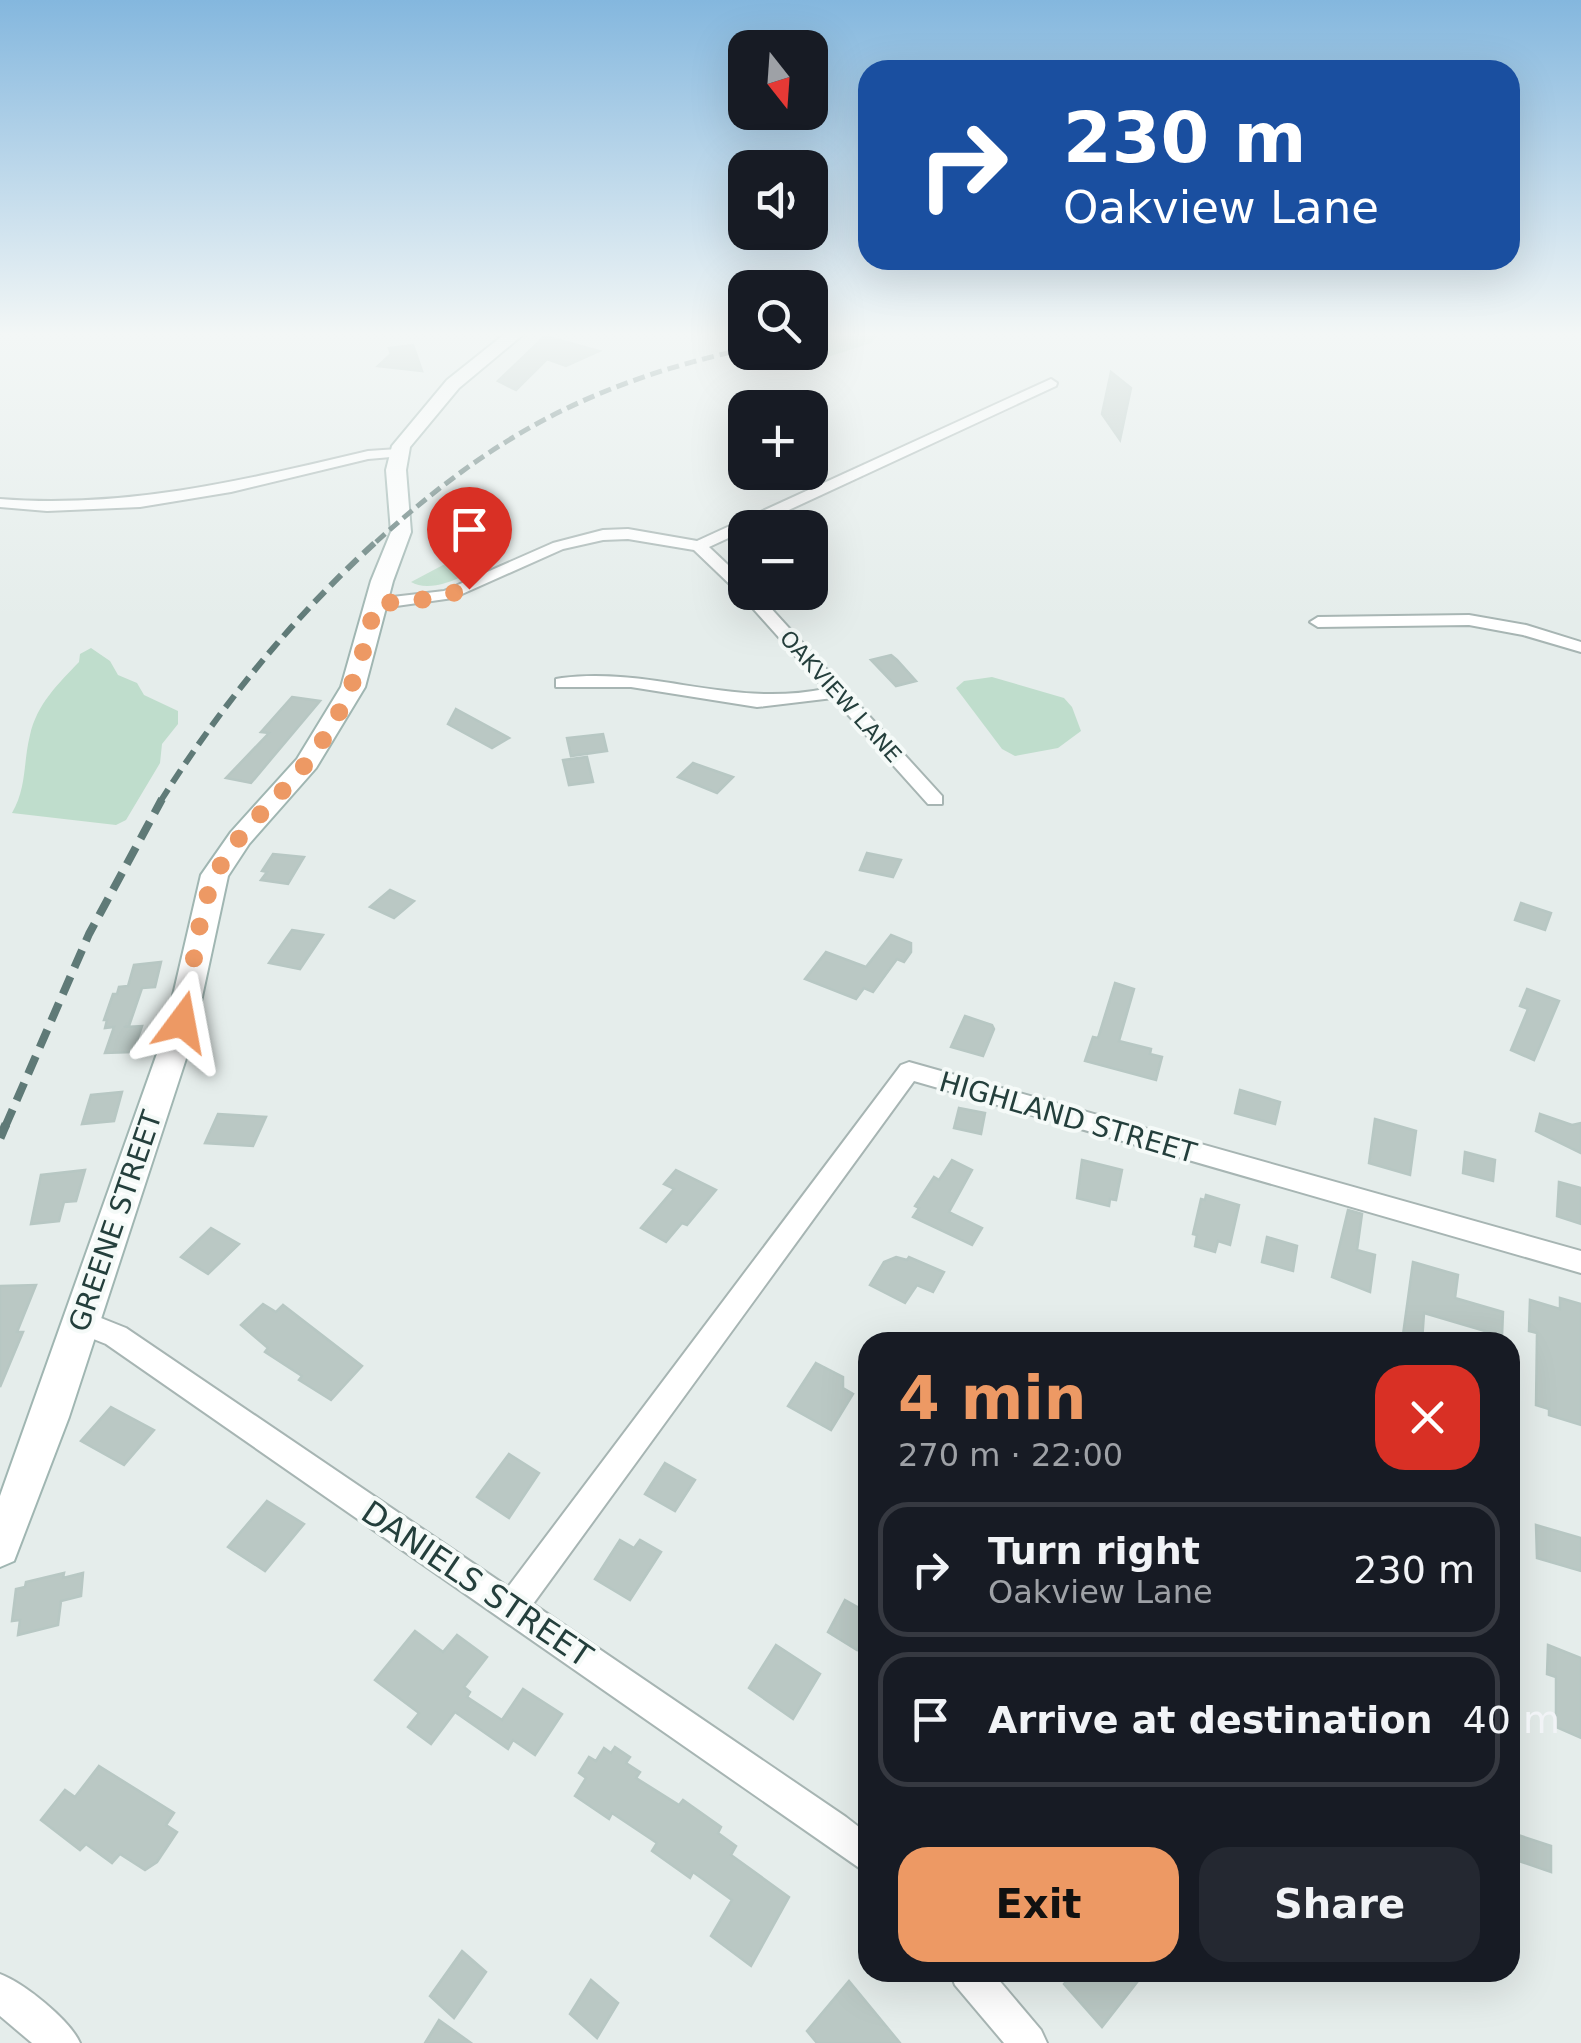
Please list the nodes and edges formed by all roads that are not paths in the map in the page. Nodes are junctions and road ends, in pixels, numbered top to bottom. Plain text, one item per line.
1 (413, 428) edge
2 (955, 428) edge
3 (398, 453) junction
4 (0, 503) edge
5 (699, 546) junction
6 (728, 574) edge
7 (375, 604) junction
8 (763, 610) edge
9 (1318, 622) dead end
10 (1581, 648) edge
11 (562, 683) dead end
12 (837, 692) junction
13 (935, 800) dead end
14 (1581, 1262) edge
15 (80, 1322) junction
16 (0, 1547) edge
17 (512, 1607) junction
18 (858, 1848) edge
19 (976, 1982) edge
20 (0, 1992) edge
21 (61, 2043) edge
22 (1028, 2043) edge

1 - 3 street
2 - 5 street
3 - 4 street
3 - 7 street, GREENE STREET
5 - 6 street, OAKVIEW LANE
5 - 7 street
7 - 15 street, GREENE STREET
8 - 12 street, OAKVIEW LANE
9 - 10 street
11 - 12 street
12 - 13 street, OAKVIEW LANE
14 - 17 street, HIGHLAND STREET
15 - 16 street, GREENE STREET
15 - 17 street, DANIELS STREET
17 - 18 street, DANIELS STREET
19 - 22 street
20 - 21 street

